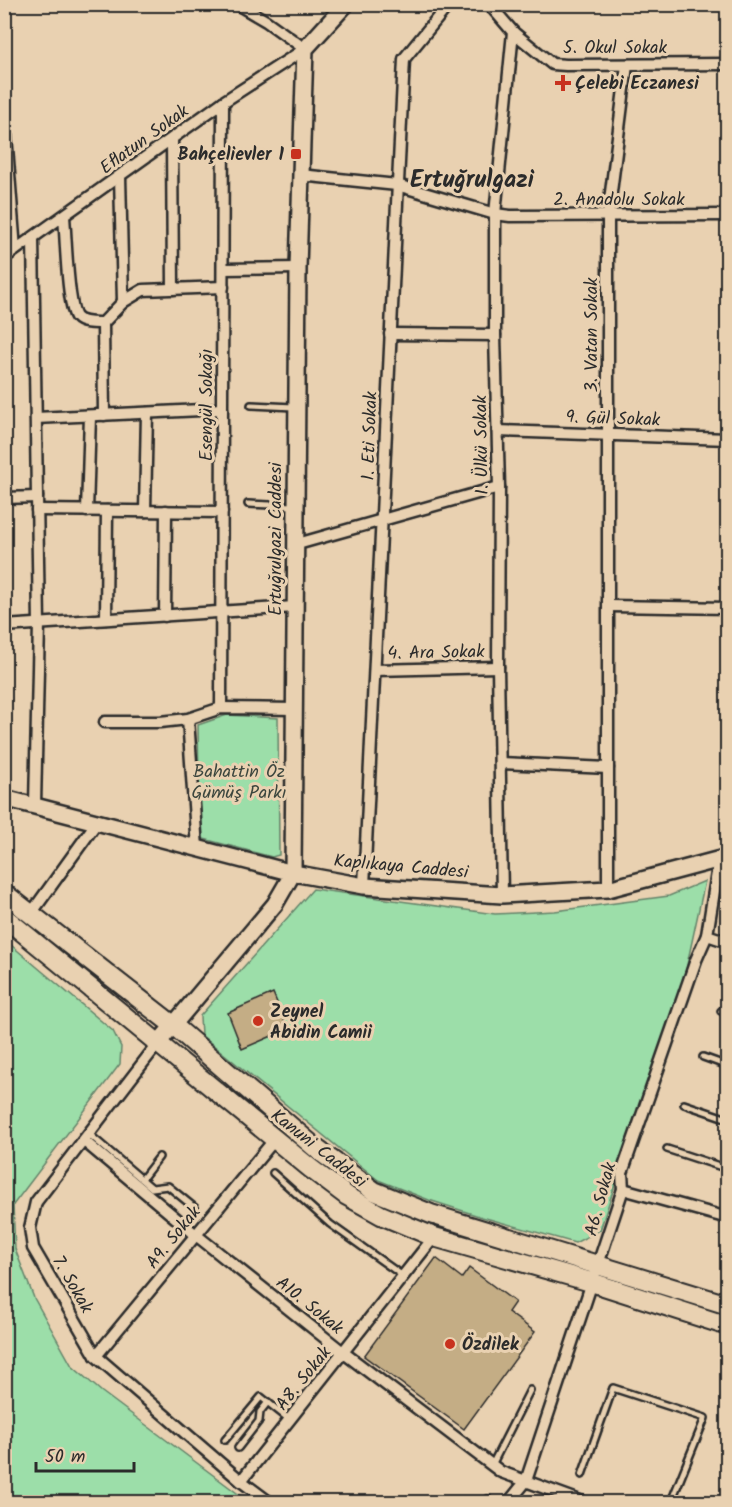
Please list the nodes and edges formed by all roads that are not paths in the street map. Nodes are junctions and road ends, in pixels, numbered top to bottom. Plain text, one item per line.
1 (237, 4) edge
2 (346, 4) edge
3 (449, 4) edge
4 (489, 4) edge
5 (331, 12) edge
6 (513, 32) junction
7 (305, 50) junction
8 (728, 64) edge
9 (627, 65) junction
10 (223, 102) junction
11 (4, 109) edge
12 (172, 139) junction
13 (300, 175) junction
14 (120, 176) junction
15 (397, 185) junction
16 (495, 214) junction
17 (728, 215) edge
18 (608, 216) junction
19 (64, 217) junction
20 (33, 238) junction
21 (15, 250) junction
22 (4, 258) edge
23 (298, 268) junction
24 (223, 269) junction
25 (223, 287) junction
26 (173, 289) junction
27 (123, 302) junction
28 (103, 324) junction
29 (390, 334) junction
30 (495, 335) junction
31 (251, 405) dead end
32 (296, 407) junction
33 (222, 409) junction
34 (147, 413) junction
35 (104, 415) junction
36 (90, 416) junction
37 (36, 418) junction
38 (498, 431) junction
39 (607, 434) junction
40 (728, 439) edge
41 (499, 487) junction
42 (37, 497) junction
43 (4, 498) edge
44 (249, 504) dead end
45 (295, 506) junction
46 (37, 510) junction
47 (87, 511) junction
48 (106, 511) junction
49 (145, 511) junction
50 (166, 511) junction
51 (222, 512) junction
52 (382, 519) junction
53 (294, 545) junction
54 (610, 606) junction
55 (295, 607) junction
56 (728, 608) edge
57 (221, 612) junction
58 (165, 616) junction
59 (106, 619) junction
60 (39, 624) junction
61 (4, 626) edge
62 (498, 667) junction
63 (375, 670) junction
64 (221, 708) junction
65 (294, 709) junction
66 (189, 719) junction
67 (105, 722) dead end
68 (501, 763) junction
69 (608, 768) junction
70 (4, 798) edge
71 (35, 805) junction
72 (97, 822) junction
73 (197, 848) junction
74 (723, 858) edge
75 (293, 873) junction
76 (364, 886) junction
77 (608, 889) junction
78 (4, 893) edge
79 (502, 895) junction
80 (30, 915) junction
81 (4, 917) edge
82 (707, 935) junction
83 (728, 942) edge
84 (721, 1011) dead end
85 (728, 1013) edge
86 (173, 1025) junction
87 (159, 1042) junction
88 (703, 1057) dead end
89 (728, 1066) edge
90 (684, 1104) dead end
91 (728, 1119) edge
92 (86, 1137) junction
93 (275, 1138) junction
94 (667, 1149) dead end
95 (159, 1157) dead end
96 (728, 1169) edge
97 (273, 1173) dead end
98 (142, 1179) junction
99 (623, 1189) junction
100 (195, 1208) dead end
101 (728, 1218) edge
102 (196, 1235) junction
103 (434, 1236) junction
104 (598, 1264) junction
105 (403, 1276) junction
106 (591, 1282) junction
107 (728, 1305) edge
108 (728, 1326) edge
109 (344, 1353) junction
110 (96, 1356) junction
111 (530, 1390) dead end
112 (268, 1402) junction
113 (290, 1420) junction
114 (225, 1440) dead end
115 (238, 1449) dead end
116 (492, 1465) junction
117 (582, 1475) dead end
118 (241, 1481) junction
119 (526, 1481) junction
120 (269, 1503) edge
121 (509, 1503) edge
122 (583, 1503) edge
123 (671, 1503) edge

1 - 7 street
2 - 5 main road
3 - 15 street, 1. Eti Sokak
4 - 6 street
5 - 7 main road
6 - 9 street, 5. Okul Sokak
6 - 16 street, 1. Ülkü Sokak
7 - 10 street, Eflatun Sokak
7 - 13 main road, Ertuğrulgazi Caddesi
8 - 9 street, 5. Okul Sokak
9 - 18 street, 3. Vatan Sokak
10 - 12 street, Eflatun Sokak
10 - 24 street, Esengül Sokağı
11 - 21 street
12 - 14 street, Eflatun Sokak
12 - 26 street
13 - 15 street, 2. Anadolu Sokak
13 - 23 main road, Ertuğrulgazi Caddesi
14 - 19 street, Eflatun Sokak
14 - 27 street
15 - 16 street, 2. Anadolu Sokak
15 - 29 street, 1. Eti Sokak
16 - 18 street, 2. Anadolu Sokak
16 - 30 street, 1. Ülkü Sokak
17 - 18 street, 2. Anadolu Sokak
18 - 39 street, 3. Vatan Sokak
19 - 20 street, Eflatun Sokak
19 - 28 street
20 - 21 street, Eflatun Sokak
20 - 37 street
21 - 22 street, Eflatun Sokak
23 - 24 street
23 - 32 main road, Ertuğrulgazi Caddesi
24 - 25 street, Esengül Sokağı
25 - 26 street
25 - 33 street, Esengül Sokağı
26 - 27 street
27 - 28 street
28 - 35 street
29 - 30 street
29 - 52 street, 1. Eti Sokak
30 - 38 street, 1. Ülkü Sokak
31 - 32 lane
32 - 45 main road, Ertuğrulgazi Caddesi
33 - 34 street
33 - 51 street, Esengül Sokağı
34 - 35 street
34 - 49 street
35 - 36 street
36 - 37 street
36 - 47 street
37 - 42 street
38 - 39 street, 9. Gül Sokak
38 - 41 street, 1. Ülkü Sokak
39 - 40 street, 9. Gül Sokak
39 - 54 street, 3. Vatan Sokak
41 - 52 street
41 - 62 street, 1. Ülkü Sokak
42 - 43 street
42 - 46 street
44 - 45 lane
45 - 53 main road, Ertuğrulgazi Caddesi
46 - 47 street
46 - 60 street
47 - 48 street
48 - 49 street
48 - 59 street
49 - 50 street
50 - 51 street
50 - 58 street
51 - 57 street, Esengül Sokağı
52 - 53 street
52 - 63 street, 1. Eti Sokak
53 - 55 main road, Ertuğrulgazi Caddesi
54 - 56 street
54 - 69 street, 3. Vatan Sokak
55 - 57 street
55 - 65 main road, Ertuğrulgazi Caddesi
57 - 58 street
57 - 64 street, Esengül Sokağı
58 - 59 street
59 - 60 street
60 - 61 street
60 - 71 street
62 - 63 street, 4. Ara Sokak
62 - 68 street, 1. Ülkü Sokak
63 - 76 street, 1. Eti Sokak
64 - 65 street
64 - 66 street
65 - 75 main road, Ertuğrulgazi Caddesi
66 - 67 street
66 - 73 street
68 - 69 street
68 - 79 street, 1. Ülkü Sokak
69 - 77 street, 3. Vatan Sokak
70 - 71 main road, Kaplıkaya Caddesi
71 - 72 main road, Kaplıkaya Caddesi
72 - 73 main road, Kaplıkaya Caddesi
72 - 80 street
73 - 75 main road, Kaplıkaya Caddesi
74 - 77 main road, Kaplıkaya Caddesi
74 - 82 street, A6. Sokak
75 - 76 main road, Kaplıkaya Caddesi
75 - 86 main road, Ertuğrulgazi Caddesi
76 - 79 main road, Kaplıkaya Caddesi
77 - 79 main road, Kaplıkaya Caddesi
78 - 80 main road, Kanuni Caddesi
80 - 86 main road, Kanuni Caddesi
81 - 87 main road, Kanuni Caddesi
82 - 83 street
82 - 99 street, A6. Sokak
84 - 85 lane
86 - 87 main road, Ertuğrulgazi Caddesi
86 - 104 main road, Kanuni Caddesi
87 - 92 street, 7. Sokak
87 - 93 main road, Kanuni Caddesi
88 - 89 lane
90 - 91 lane
92 - 98 lane
92 - 102 street, A10. Sokak
92 - 110 street, 7. Sokak
93 - 102 street, A9. Sokak
93 - 103 main road, Kanuni Caddesi
94 - 96 lane
95 - 98 lane
97 - 105 lane
98 - 100 lane
99 - 101 street
99 - 104 street, A6. Sokak
102 - 109 street, A10. Sokak
102 - 110 street, A9. Sokak
103 - 105 street, A8. Sokak
103 - 106 main road, Kanuni Caddesi
104 - 106 street, A6. Sokak
104 - 107 main road, Kanuni Caddesi
105 - 109 street, A8. Sokak
106 - 108 main road, Kanuni Caddesi
106 - 119 street, A6. Sokak
109 - 113 street, A8. Sokak
109 - 116 street, A10. Sokak
110 - 118 street, 7. Sokak
111 - 116 lane
112 - 113 lane
112 - 114 lane
112 - 115 lane
113 - 118 street, A8. Sokak
116 - 119 street, A10. Sokak
117 - 123 lane
118 - 120 street, 7. Sokak
119 - 121 street, A6. Sokak
119 - 122 street, A10. Sokak

